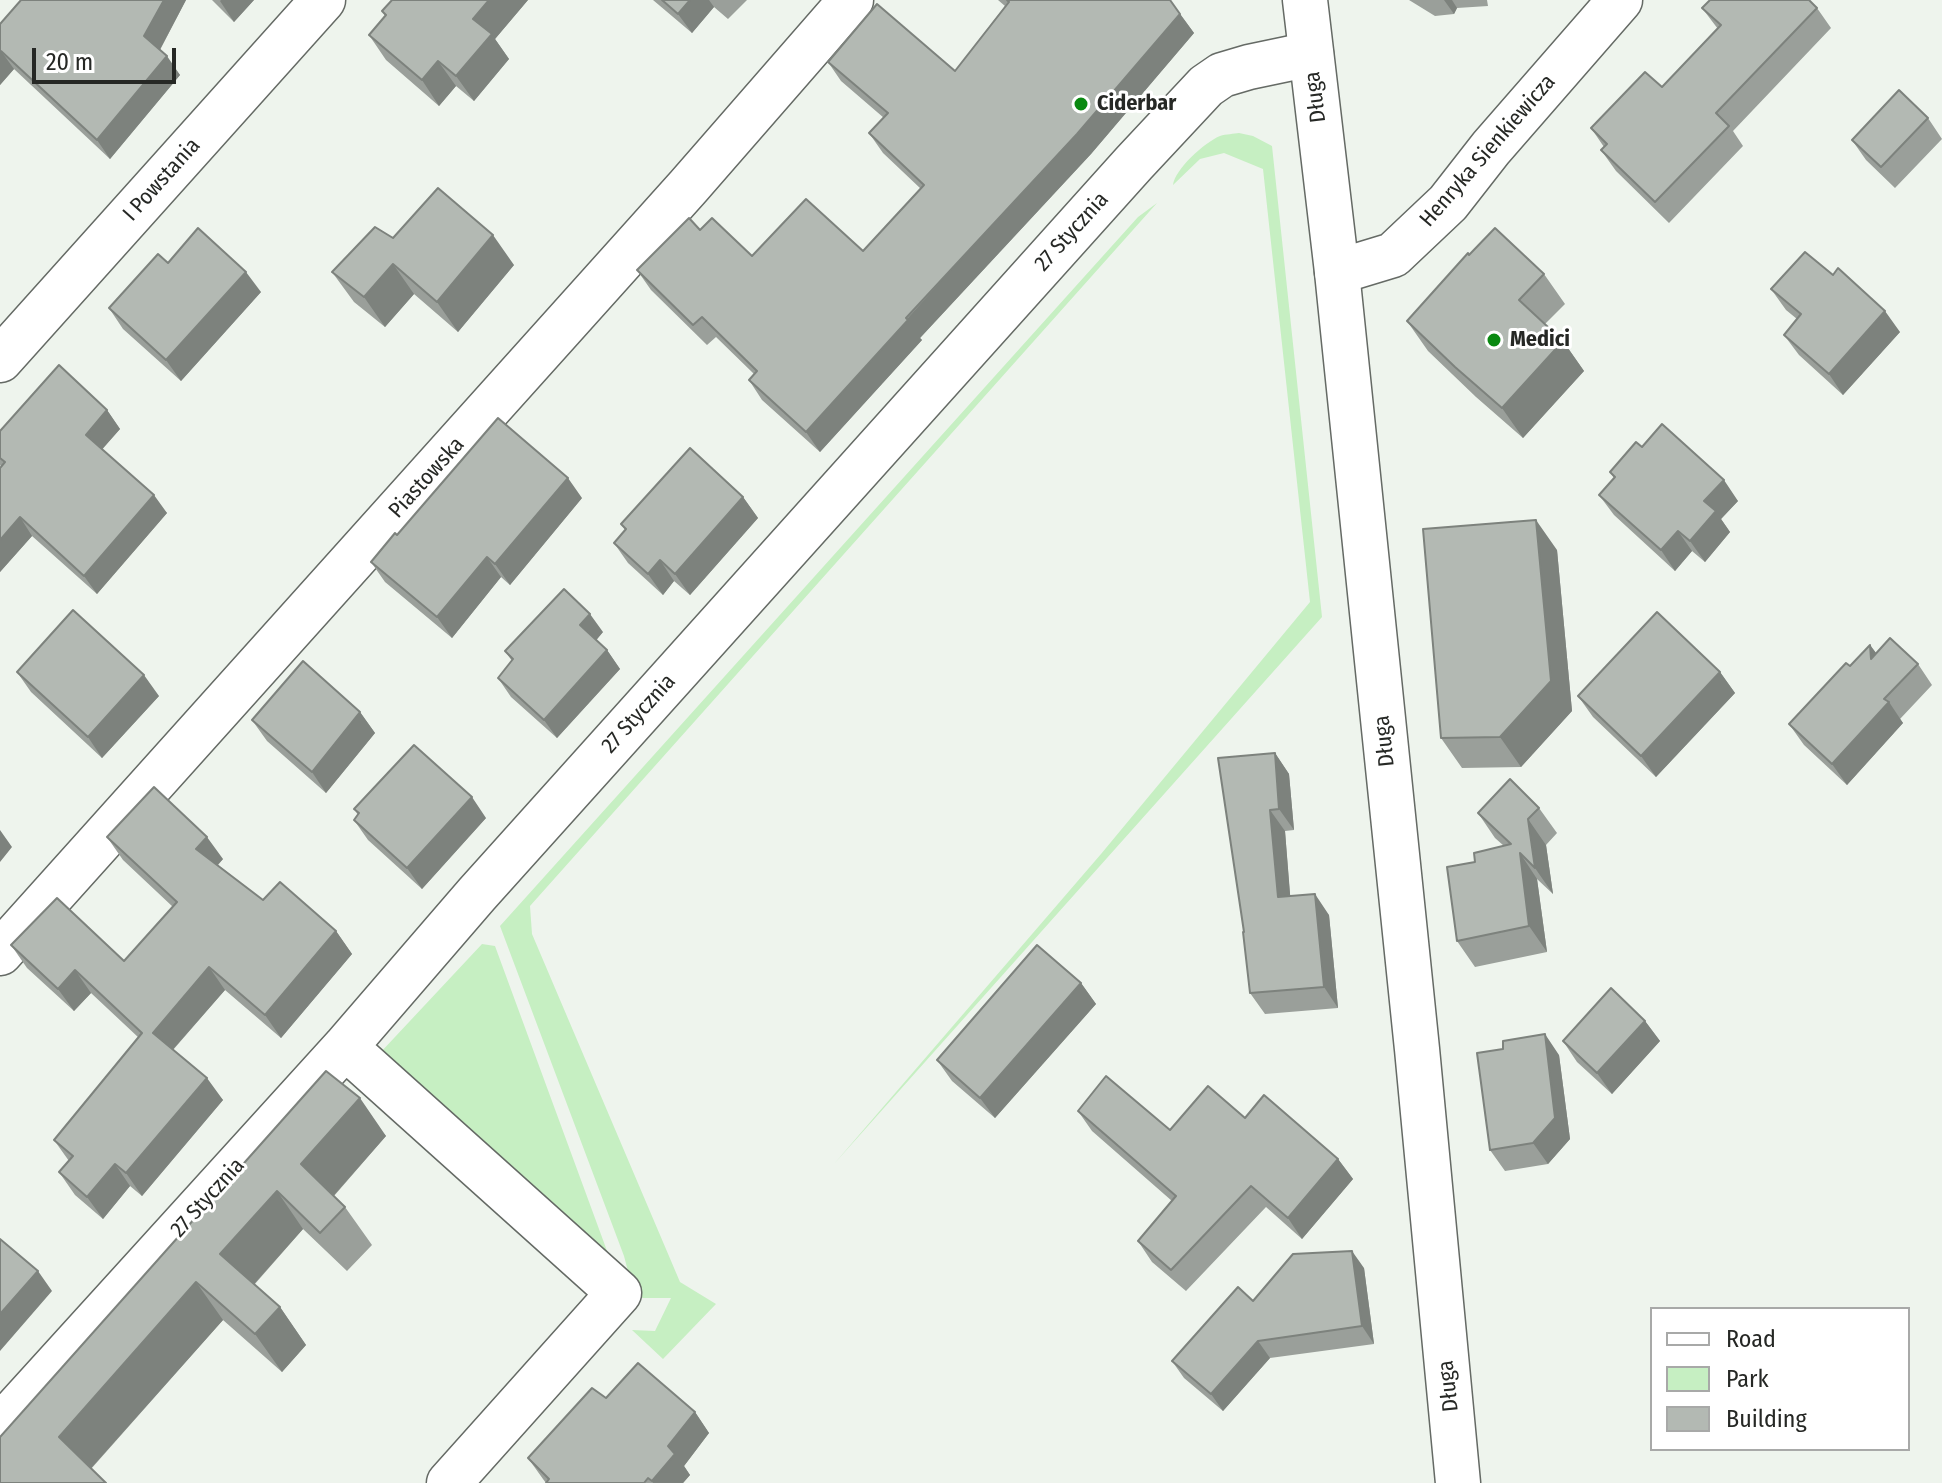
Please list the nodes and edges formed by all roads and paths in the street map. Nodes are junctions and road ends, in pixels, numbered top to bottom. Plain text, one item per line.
1 (323, 0) edge
2 (851, 0) edge
3 (1305, 0) edge
4 (1620, 0) edge
5 (1311, 54) junction
6 (1337, 272) junction
7 (0, 360) edge
8 (0, 953) edge
9 (345, 1047) junction
10 (0, 1427) edge
11 (449, 1483) edge
12 (1458, 1483) edge

1 - 7 street, I Powstania
2 - 8 street, Piastowska
3 - 5 street, Długa
4 - 6 street, Henryka Sienkiewicza
5 - 6 street, Długa
5 - 9 street, 27 Stycznia
6 - 12 street, Długa
9 - 10 street, 27 Stycznia
9 - 11 street

